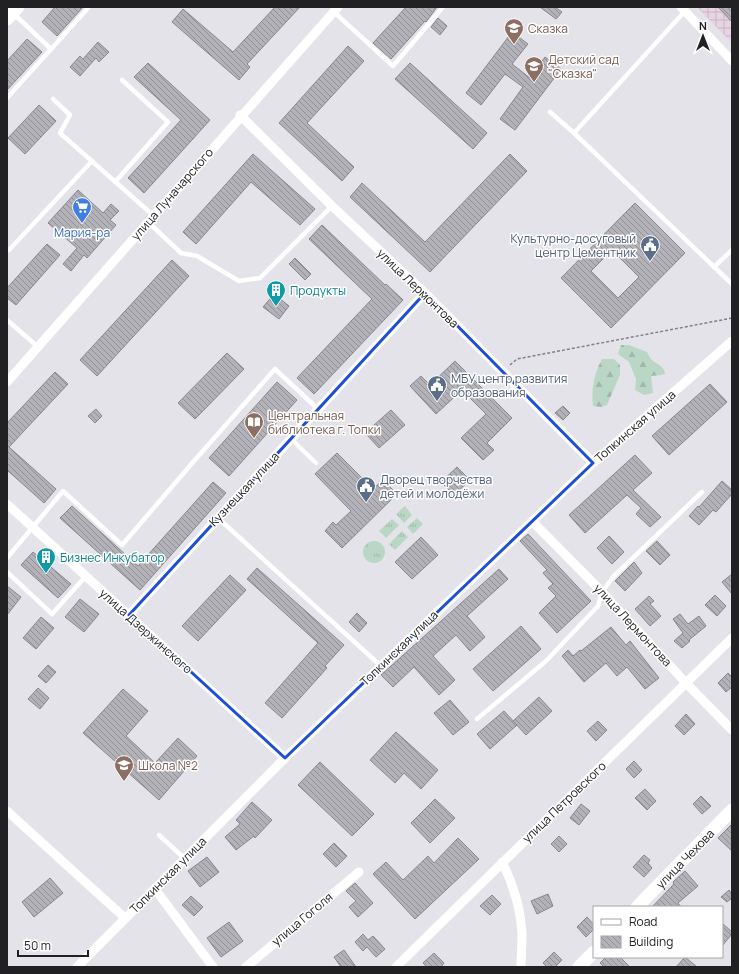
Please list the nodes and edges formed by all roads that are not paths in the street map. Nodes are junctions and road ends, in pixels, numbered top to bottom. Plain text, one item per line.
1 (89, 7) edge
2 (443, 7) edge
3 (336, 9) edge
4 (683, 9) edge
5 (12, 13) edge
6 (51, 49) junction
7 (732, 61) edge
8 (122, 80) dead end
9 (7, 98) edge
10 (53, 99) dead end
11 (550, 112) dead end
12 (240, 115) junction
13 (574, 133) junction
14 (92, 161) junction
15 (115, 182) junction
16 (332, 206) junction
17 (151, 219) junction
18 (10, 250) dead end
19 (732, 250) edge
20 (714, 267) junction
21 (732, 284) edge
22 (425, 293) junction
23 (7, 320) edge
24 (732, 341) edge
25 (38, 347) junction
26 (7, 382) edge
27 (318, 409) junction
28 (291, 439) junction
29 (316, 463) dead end
30 (593, 463) junction
31 (702, 492) dead end
32 (7, 504) edge
33 (218, 518) junction
34 (532, 521) junction
35 (32, 527) junction
36 (7, 558) edge
37 (7, 572) edge
38 (86, 576) junction
39 (602, 592) junction
40 (129, 615) junction
41 (732, 638) edge
42 (381, 666) junction
43 (686, 683) junction
44 (477, 720) dead end
45 (732, 730) edge
46 (285, 758) junction
47 (732, 810) edge
48 (7, 811) edge
49 (159, 836) dead end
50 (185, 859) junction
51 (502, 862) junction
52 (359, 872) dead end
53 (155, 889) junction
54 (638, 906) edge
55 (126, 918) junction
56 (593, 953) edge
57 (77, 967) edge
58 (213, 967) edge
59 (246, 967) edge
60 (396, 967) edge
61 (521, 967) edge
62 (579, 967) edge

1 - 6 lane
2 - 3 lane
3 - 12 street, улица Луначарского
4 - 7 street
4 - 13 lane
5 - 6 lane
6 - 9 lane
8 - 15 lane
10 - 14 lane
11 - 13 lane
12 - 16 street, улица Лермонтова
12 - 17 street, улица Луначарского
13 - 20 lane
14 - 15 lane
14 - 18 lane
15 - 17 lane
16 - 17 lane
16 - 22 street, улица Лермонтова
17 - 25 street, улица Луначарского
19 - 20 lane
20 - 21 lane
22 - 27 street, Кузнецкая улица
22 - 30 street, улица Лермонтова
23 - 25 lane
24 - 30 street, Топкинская улица
25 - 26 street, улица Луначарского
27 - 28 street, Кузнецкая улица
27 - 35 lane
28 - 29 lane
28 - 33 street, Кузнецкая улица
30 - 34 street, Топкинская улица
31 - 39 lane
32 - 35 street, улица Дзержинского
33 - 40 street, Кузнецкая улица
33 - 42 lane
34 - 39 street, улица Лермонтова
34 - 42 street, Топкинская улица
35 - 36 lane
35 - 38 street, улица Дзержинского
37 - 38 lane
38 - 40 street, улица Дзержинского
39 - 43 street, улица Лермонтова
39 - 44 lane
40 - 46 street, улица Дзержинского
41 - 43 street, улица Петровского
42 - 46 street, Топкинская улица
43 - 45 street, улица Лермонтова
43 - 51 street, улица Петровского
46 - 50 street, Топкинская улица
47 - 54 street, улица Чехова
48 - 55 street
49 - 50 lane
50 - 53 street, Топкинская улица
51 - 60 street, улица Петровского
51 - 61 street
52 - 59 street, улица Гоголя
53 - 55 street, Топкинская улица
53 - 58 street
55 - 57 street, Топкинская улица
56 - 62 street

